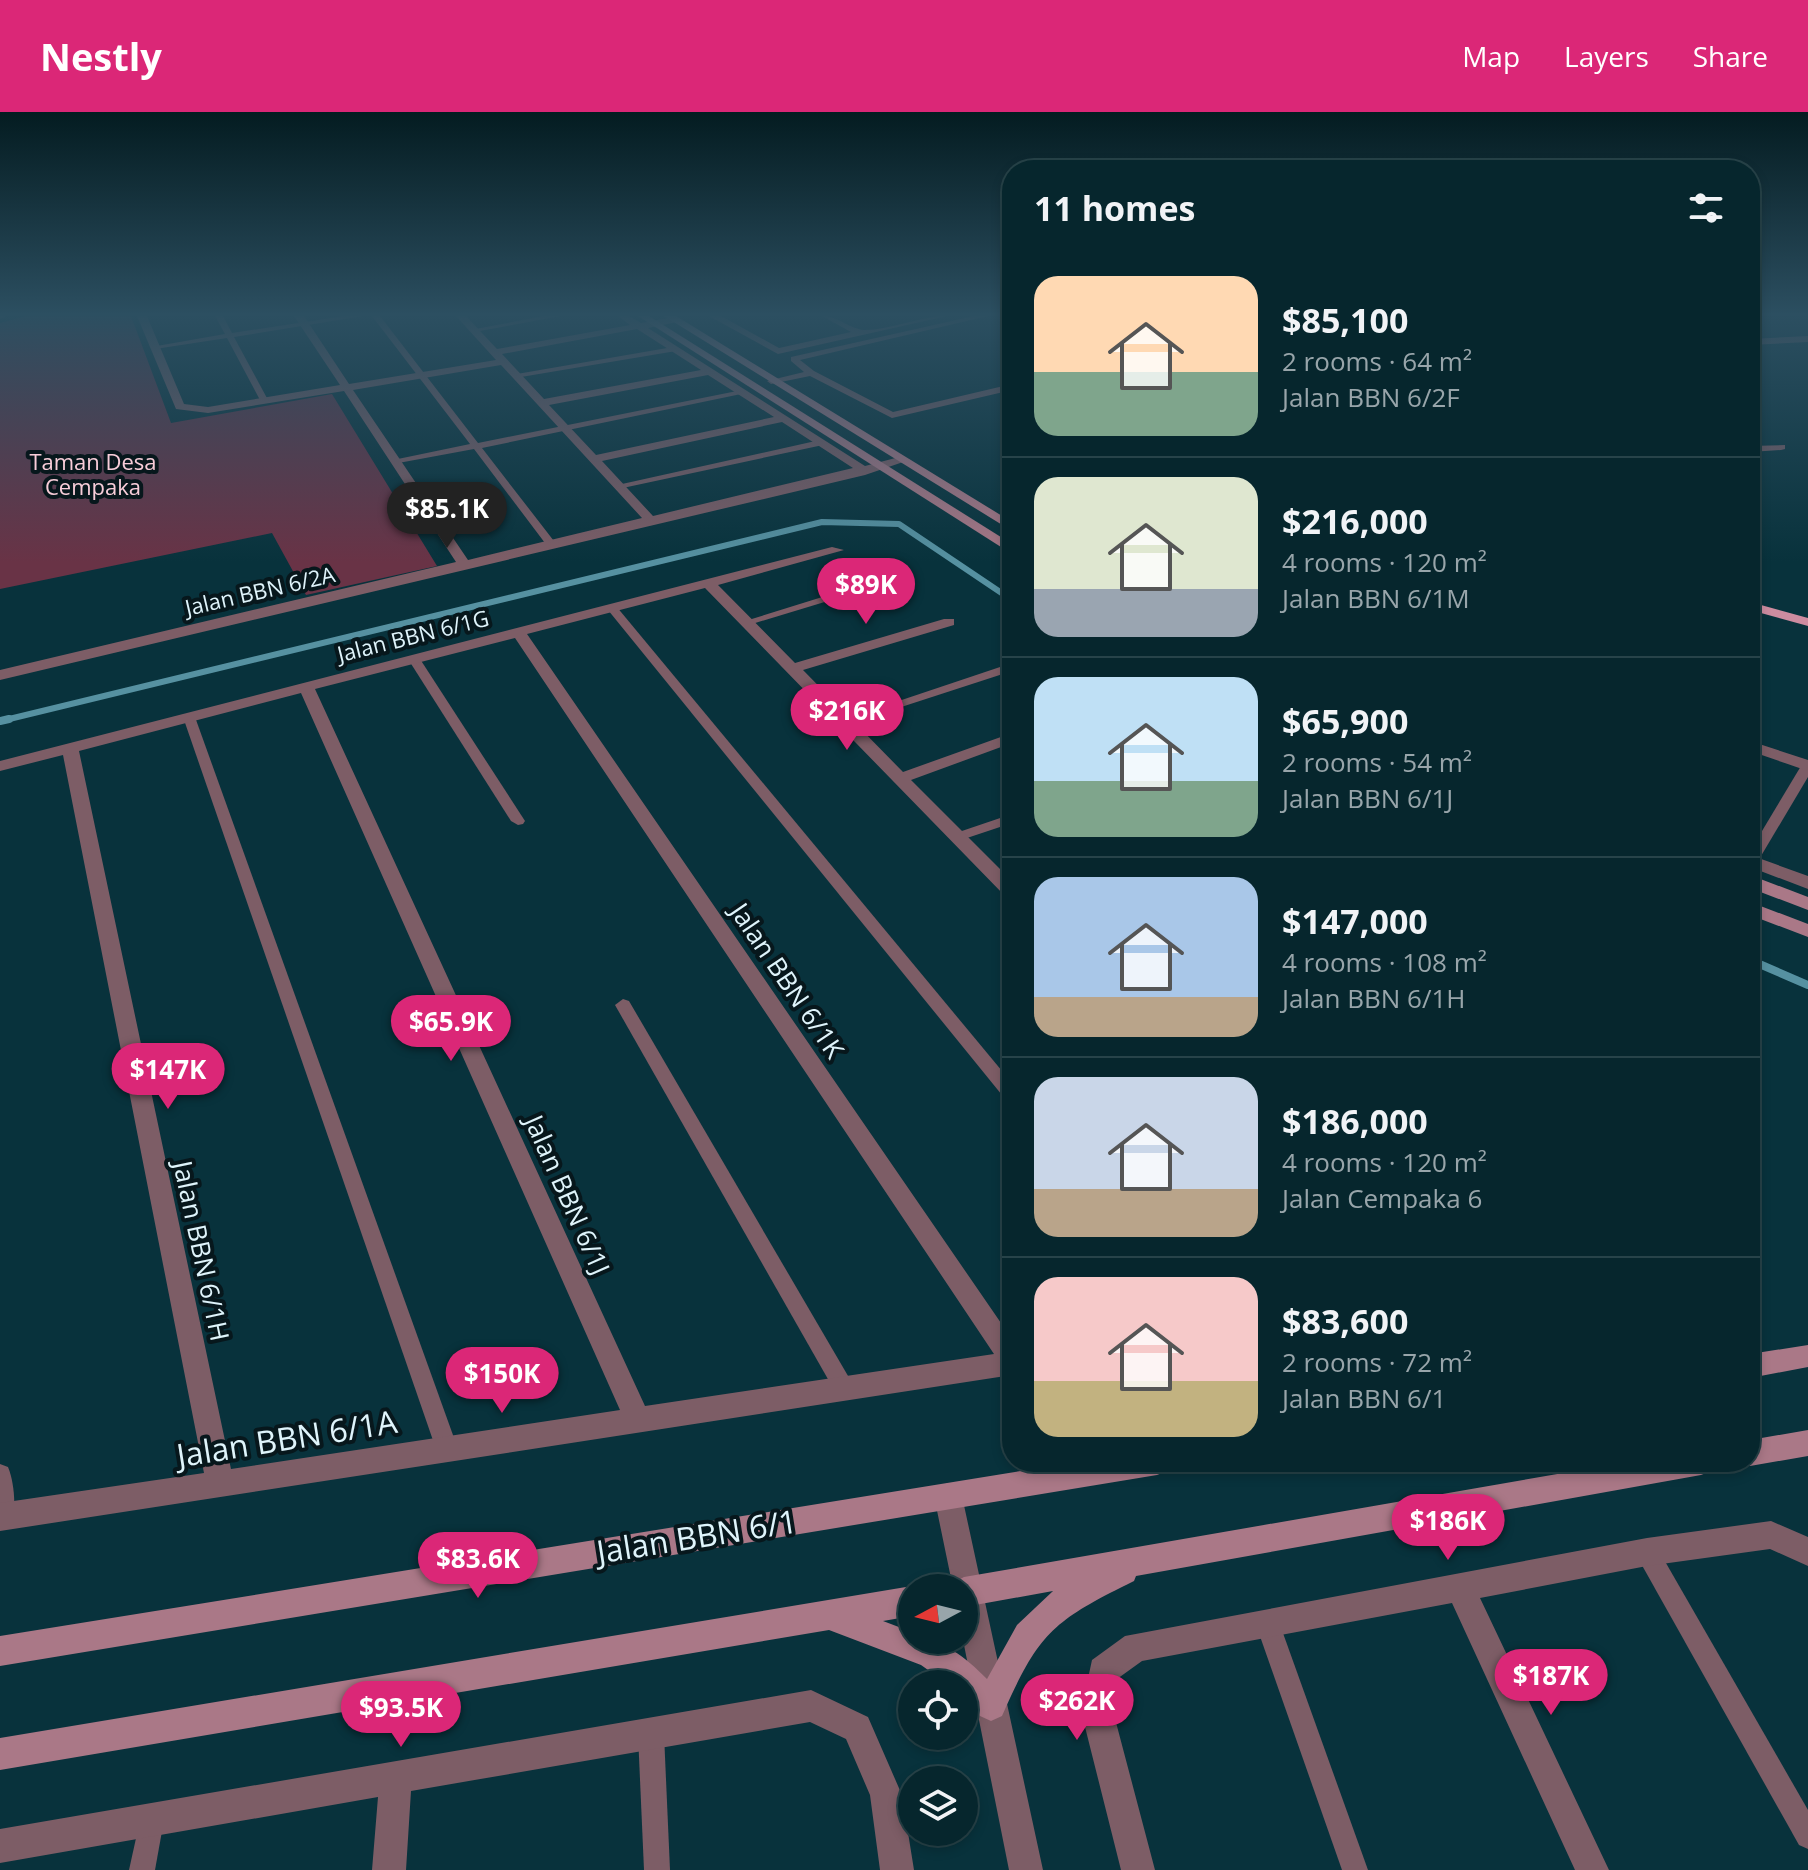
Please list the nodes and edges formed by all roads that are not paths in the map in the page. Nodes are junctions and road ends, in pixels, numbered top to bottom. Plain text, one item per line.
1 (176, 398) edge
2 (276, 398) edge
3 (353, 398) edge
4 (439, 398) edge
5 (536, 398) edge
6 (568, 398) edge
7 (717, 398) edge
8 (750, 398) edge
9 (771, 398) edge
10 (799, 398) edge
11 (859, 398) edge
12 (965, 398) edge
13 (264, 400) joint
14 (541, 403) junction
15 (782, 419) junction
16 (565, 429) junction
17 (820, 443) junction
18 (476, 446) junction
19 (1781, 447) dead end
20 (1760, 448) edge
21 (593, 459) junction
22 (903, 460) junction
23 (396, 462) junction
24 (880, 467) junction
25 (865, 471) junction
26 (618, 486) junction
27 (651, 521) junction
28 (1002, 521) edge
29 (1002, 544) edge
30 (552, 545) junction
31 (837, 550) dead end
32 (465, 565) junction
33 (893, 578) dead end
34 (710, 585) junction
35 (612, 608) junction
36 (1760, 609) edge
37 (748, 622) junction
38 (949, 622) dead end
39 (1808, 622) edge
40 (518, 632) junction
41 (414, 659) junction
42 (795, 668) junction
43 (1002, 670) edge
44 (0, 675) edge
45 (306, 687) junction
46 (189, 717) junction
47 (845, 721) junction
48 (1002, 742) edge
49 (70, 748) junction
50 (1760, 749) edge
51 (0, 766) edge
52 (1808, 766) edge
53 (901, 778) junction
54 (518, 821) dead end
55 (1002, 822) edge
56 (958, 837) junction
57 (1760, 845) edge
58 (1760, 865) edge
59 (1002, 882) edge
60 (1808, 883) edge
61 (1760, 885) edge
62 (1808, 904) edge
63 (1760, 912) edge
64 (1808, 931) edge
65 (623, 1005) dead end
66 (1002, 1083) edge
67 (1002, 1347) edge
68 (1808, 1356) edge
69 (1002, 1364) edge
70 (1760, 1364) edge
71 (844, 1388) junction
72 (638, 1420) junction
73 (1808, 1443) edge
74 (447, 1449) junction
75 (1760, 1451) edge
76 (1096, 1472) edge
77 (1645, 1472) edge
78 (0, 1474) edge
79 (220, 1484) junction
80 (948, 1496) junction
81 (2, 1517) edge
82 (1647, 1552) junction
83 (1808, 1552) edge
84 (1146, 1561) junction
85 (962, 1574) edge
86 (1460, 1587) junction
87 (978, 1590) edge
88 (898, 1604) edge
89 (831, 1616) junction
90 (1267, 1622) junction
91 (978, 1648) edge
92 (0, 1651) edge
93 (991, 1705) junction
94 (651, 1734) junction
95 (0, 1754) edge
96 (396, 1778) junction
97 (151, 1820) junction
98 (1808, 1836) edge
99 (0, 1846) edge
100 (142, 1870) edge
101 (389, 1870) edge
102 (657, 1870) edge
103 (897, 1870) edge
104 (1026, 1870) edge
105 (1138, 1870) edge
106 (1355, 1870) edge
107 (1592, 1870) edge

1 - 13 street
2 - 13 street
3 - 23 street
4 - 18 lane
5 - 14 street
6 - 14 street
7 - 16 lane
8 - 15 street
9 - 24 street
10 - 22 street
11 - 12 lane
14 - 16 street
15 - 17 street
15 - 21 street
16 - 18 lane
16 - 21 street
17 - 25 street
17 - 26 lane
18 - 23 lane
18 - 30 lane
19 - 20 street
21 - 26 street
22 - 24 street, Jalan BBN 6/2A
22 - 28 street
23 - 32 street
24 - 25 street, Jalan BBN 6/2A
24 - 29 street
25 - 27 street, Jalan BBN 6/2A
26 - 27 street
27 - 30 street, Jalan BBN 6/2A
30 - 32 street, Jalan BBN 6/2A
31 - 34 street, Jalan BBN 6/1G
32 - 44 street, Jalan BBN 6/2A
33 - 37 lane
34 - 35 street, Jalan BBN 6/1G
34 - 37 street
35 - 40 street, Jalan BBN 6/1G
35 - 66 lane
36 - 39 main road
37 - 42 street
38 - 42 street
40 - 41 street, Jalan BBN 6/1G
40 - 67 street, Jalan BBN 6/1K
41 - 45 street, Jalan BBN 6/1G
41 - 54 lane
42 - 47 street
43 - 47 lane
45 - 46 street, Jalan BBN 6/1G
45 - 72 street, Jalan BBN 6/1J
46 - 49 street, Jalan BBN 6/1G
46 - 74 lane
47 - 53 street
48 - 53 street
49 - 51 street, Jalan BBN 6/1G
49 - 79 street, Jalan BBN 6/1H
50 - 52 street
52 - 57 lane
53 - 56 street
55 - 56 lane
56 - 59 street
58 - 60 street
61 - 62 street
63 - 64 street
65 - 71 lane
68 - 70 street
69 - 71 street, Jalan BBN 6/1A
71 - 72 street, Jalan BBN 6/1A
72 - 74 street, Jalan BBN 6/1A
73 - 75 street
74 - 79 street, Jalan BBN 6/1A
76 - 80 street, Jalan BBN 6/1
77 - 84 street
78 - 81 lane
79 - 81 street, Jalan BBN 6/1A
80 - 85 street
80 - 92 street, Jalan BBN 6/1
82 - 83 street
82 - 86 street
82 - 98 lane
84 - 87 street
84 - 93 street
86 - 90 street
86 - 107 street
88 - 89 street
89 - 93 street
89 - 95 street
90 - 105 street
90 - 106 lane
91 - 93 street
93 - 104 street
94 - 96 street
94 - 102 lane
94 - 103 street
96 - 97 street
96 - 101 street
97 - 99 street
97 - 100 lane

